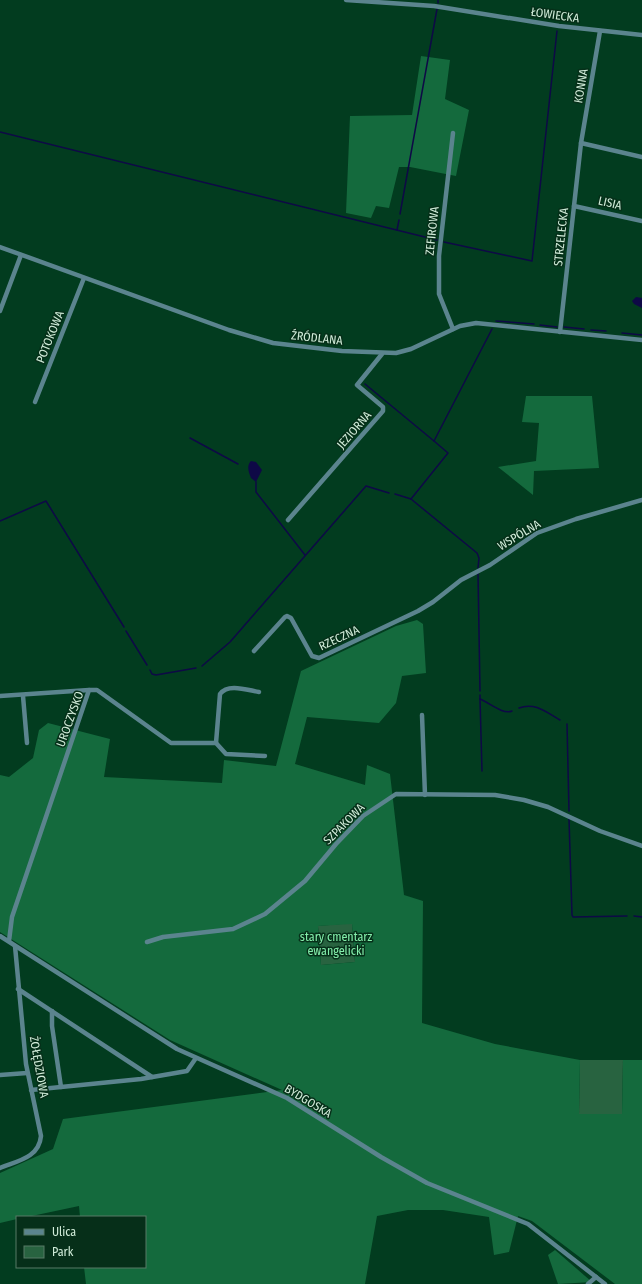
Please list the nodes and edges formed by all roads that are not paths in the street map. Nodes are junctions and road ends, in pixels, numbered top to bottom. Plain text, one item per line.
1 (346, 0) edge
2 (600, 32) junction
3 (642, 36) edge
4 (453, 133) dead end
5 (581, 144) junction
6 (642, 157) edge
7 (574, 206) junction
8 (642, 221) edge
9 (0, 248) edge
10 (21, 255) junction
11 (84, 278) junction
12 (0, 311) edge
13 (453, 329) junction
14 (560, 332) junction
15 (642, 340) edge
16 (382, 354) junction
17 (35, 402) dead end
18 (642, 500) edge
19 (288, 520) dead end
20 (418, 611) joint
21 (254, 651) dead end
22 (89, 690) junction
23 (259, 692) dead end
24 (0, 696) edge
25 (23, 696) junction
26 (422, 715) dead end
27 (27, 743) dead end
28 (216, 743) junction
29 (265, 756) dead end
30 (425, 795) junction
31 (642, 846) edge
32 (0, 936) edge
33 (8, 941) junction
34 (147, 942) dead end
35 (15, 946) junction
36 (18, 989) junction
37 (52, 1011) junction
38 (196, 1058) junction
39 (27, 1073) junction
40 (0, 1075) edge
41 (152, 1077) junction
42 (61, 1087) junction
43 (31, 1090) junction
44 (0, 1168) edge
45 (596, 1277) junction
46 (588, 1284) edge
47 (605, 1284) edge

1 - 2 street, ŁOWIECKA
2 - 3 street, ŁOWIECKA
2 - 5 street, KONNA
4 - 13 street, ZEFIROWA
5 - 6 street
5 - 7 street, STRZELECKA
7 - 8 street, LISIA
7 - 14 street, STRZELECKA
9 - 10 street, ŹRÓDLANA
10 - 11 street, ŹRÓDLANA
10 - 12 street
11 - 16 street, ŹRÓDLANA
11 - 17 street, POTOKOWA
13 - 14 street, ŹRÓDLANA
13 - 16 street, ŹRÓDLANA
14 - 15 street, ŹRÓDLANA
16 - 19 street, JEZIORNA
18 - 20 street, WSPÓLNA
20 - 21 street, RZECZNA
22 - 25 street
22 - 28 street, UROCZYSKO
22 - 33 street, UROCZYSKO
23 - 28 street
24 - 25 street
25 - 27 street
26 - 30 street
28 - 29 street
30 - 31 street, SZPAKOWA
30 - 34 street, SZPAKOWA
32 - 33 street, BYDGOSKA
33 - 35 street, BYDGOSKA
35 - 36 street, ŻOŁĘDZIOWA
35 - 38 street, BYDGOSKA
36 - 37 street
36 - 39 street, ŻOŁĘDZIOWA
37 - 41 street
37 - 42 street
38 - 41 street
38 - 45 street, BYDGOSKA
39 - 40 street
39 - 43 street, ŻOŁĘDZIOWA
41 - 42 street
42 - 43 street
43 - 44 street, ŻOŁĘDZIOWA
45 - 46 street
45 - 47 street, BYDGOSKA

